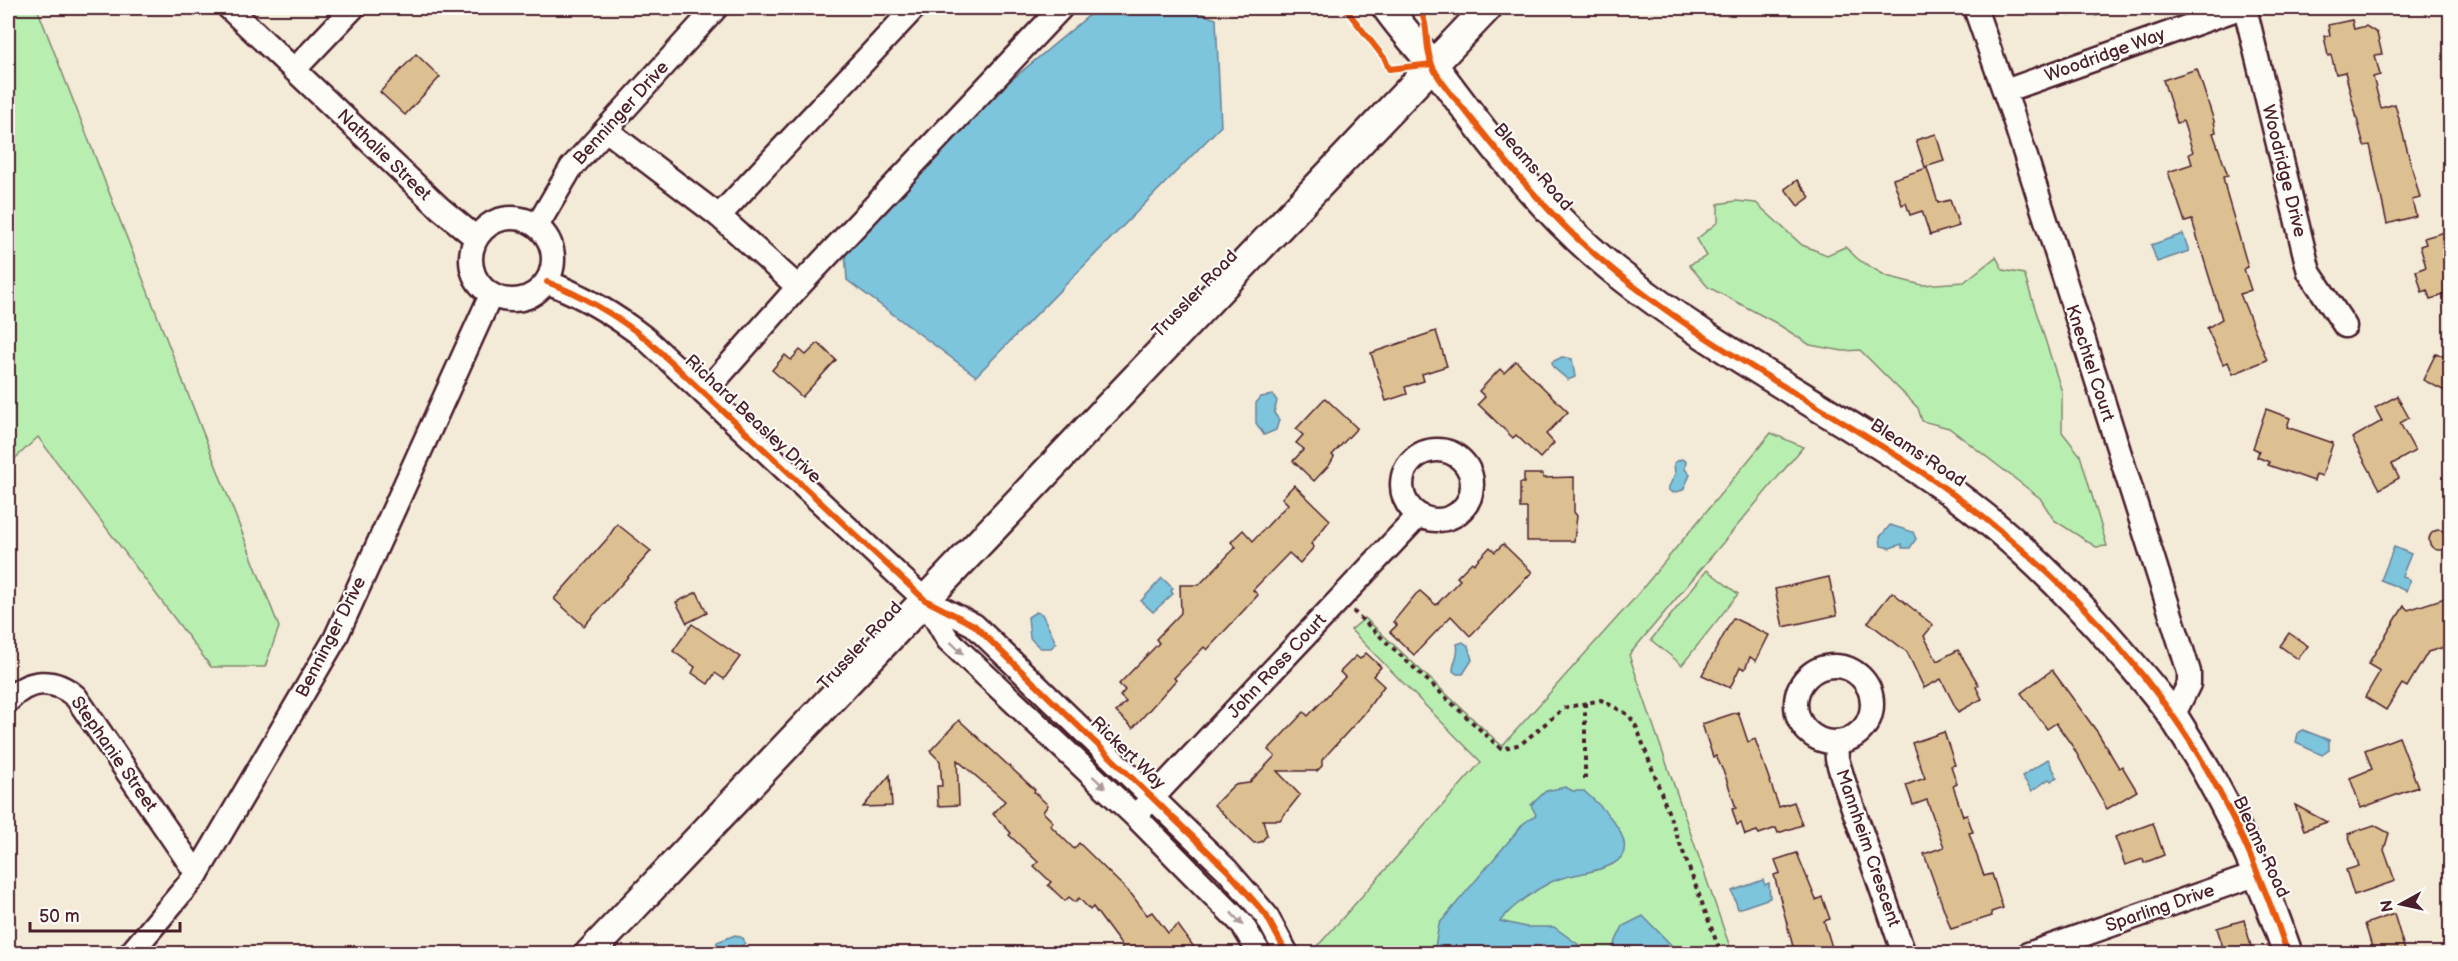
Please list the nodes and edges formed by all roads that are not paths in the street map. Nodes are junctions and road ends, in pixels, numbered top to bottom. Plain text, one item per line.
1 (229, 8) edge
2 (353, 8) edge
3 (716, 8) edge
4 (914, 8) edge
5 (1060, 8) edge
6 (1387, 8) edge
7 (1487, 8) edge
8 (1975, 8) edge
9 (2242, 8) edge
10 (1432, 64) junction
11 (295, 69) junction
12 (2005, 91) junction
13 (606, 130) junction
14 (719, 216) junction
15 (537, 226) junction
16 (476, 238) junction
17 (547, 282) junction
18 (798, 287) junction
19 (491, 295) junction
20 (2345, 326) dead end
21 (704, 393) junction
22 (1419, 515) dead end
23 (925, 600) junction
24 (8, 701) edge
25 (2173, 716) junction
26 (1836, 742) dead end
27 (1154, 798) junction
28 (1135, 816) junction
29 (197, 874) junction
30 (2258, 874) junction
31 (130, 954) edge
32 (589, 954) edge
33 (1260, 954) edge
34 (1287, 954) edge
35 (1904, 954) edge
36 (2028, 954) edge
37 (2288, 954) edge

1 - 11 street, Nathalie Street
2 - 11 street
3 - 13 street, Benninger Drive
4 - 14 street
5 - 18 street
6 - 10 main road, Bleams Road
7 - 10 main road, Trussler Road
8 - 12 street, Knechtel Court
9 - 12 street, Woodridge Way
9 - 20 street, Woodridge Drive
10 - 23 main road, Trussler Road
10 - 25 main road, Bleams Road
11 - 16 street, Nathalie Street
12 - 25 street, Knechtel Court
13 - 14 street
13 - 15 street, Benninger Drive
14 - 18 street
15 - 16 street
15 - 17 street
16 - 19 street
17 - 19 street
17 - 21 street, Richard Beasley Drive
18 - 21 street
19 - 29 street, Benninger Drive
21 - 23 street, Richard Beasley Drive
22 - 27 street, John Ross Court
23 - 27 street, Rickert Way
23 -> 28 street
23 - 32 main road, Trussler Road
24 - 29 street, Stephanie Street
25 - 30 main road, Bleams Road
26 - 35 street, Mannheim Crescent
27 - 28 street, John Ross Court
27 - 34 street, Rickert Way
28 -> 33 street
29 - 31 street, Benninger Drive
30 - 36 street, Sparling Drive
30 - 37 main road, Bleams Road

